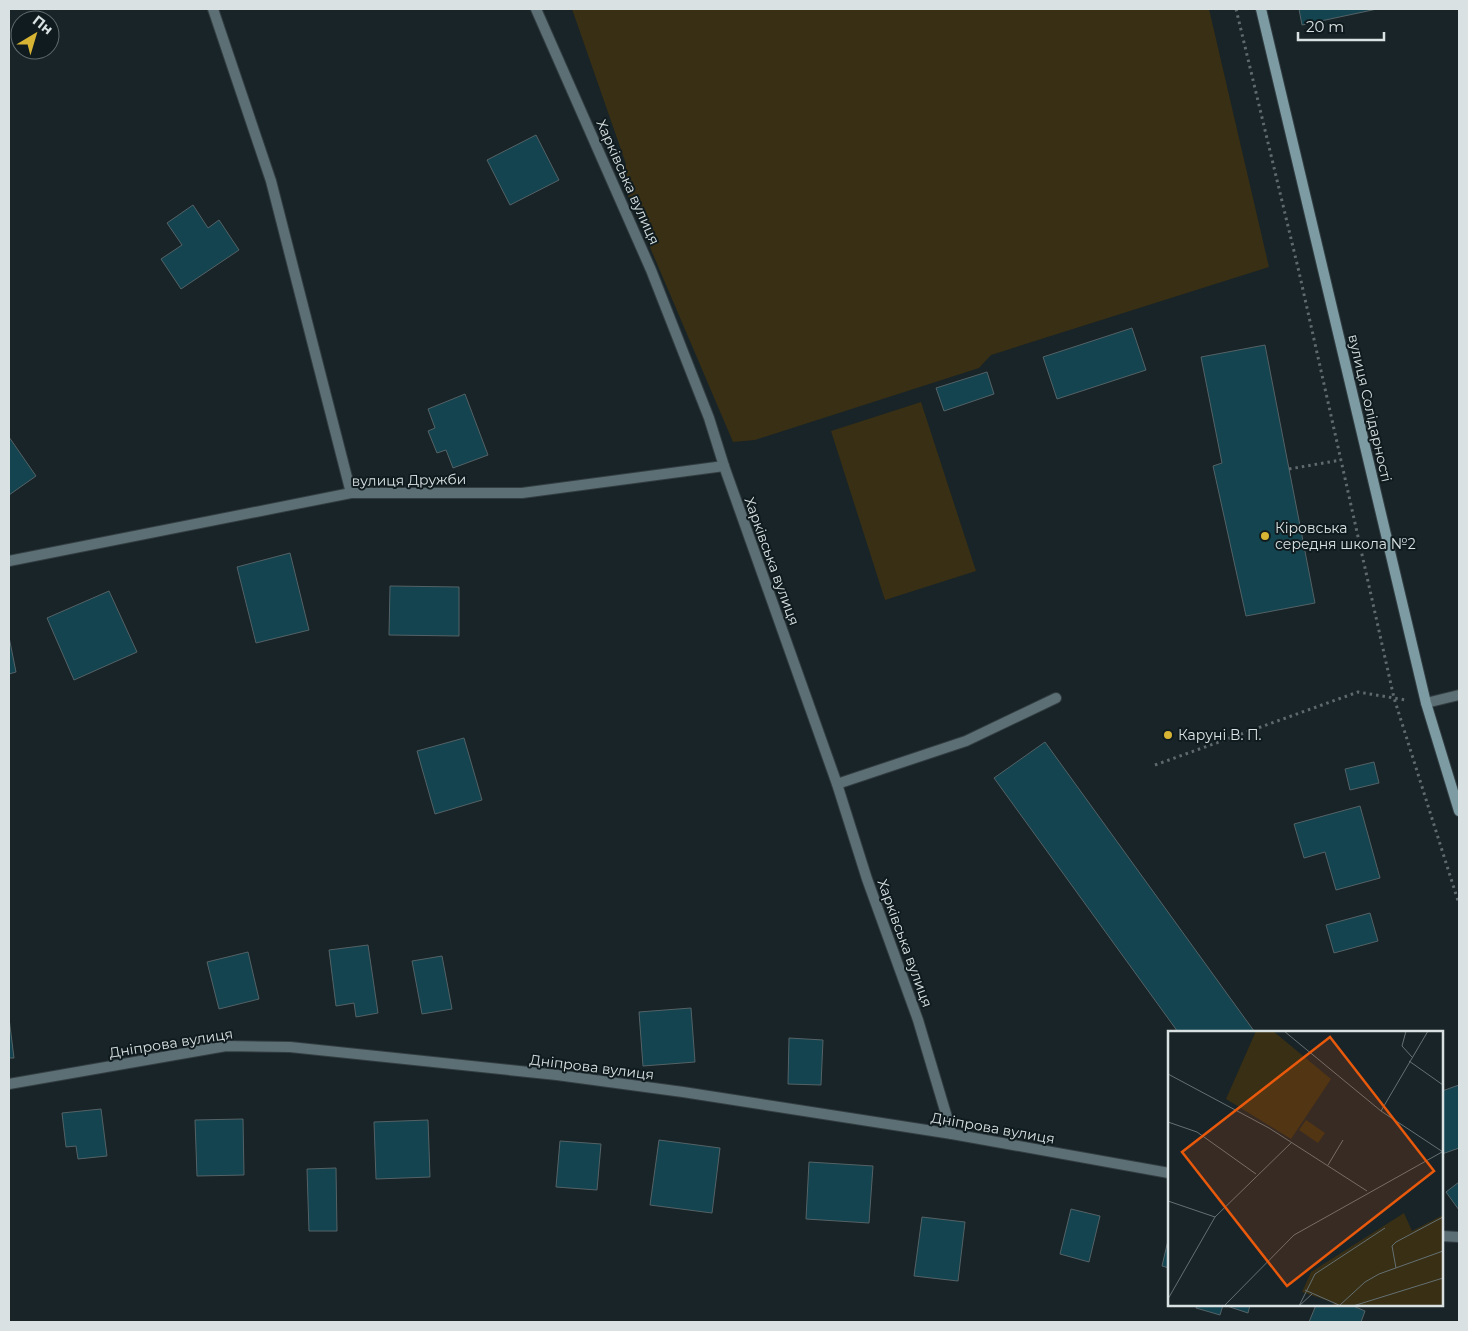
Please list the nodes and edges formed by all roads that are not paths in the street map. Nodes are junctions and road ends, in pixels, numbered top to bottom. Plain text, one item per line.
1 (213, 9) edge
2 (536, 9) edge
3 (1261, 9) edge
4 (724, 466) junction
5 (352, 493) junction
6 (9, 561) edge
7 (1459, 695) edge
8 (1056, 698) dead end
9 (1426, 703) junction
10 (837, 784) junction
11 (1459, 811) edge
12 (9, 1084) edge
13 (952, 1134) junction
14 (1168, 1173) edge
15 (1443, 1236) edge
16 (1459, 1237) edge

1 - 5 street
2 - 4 street, Харківська вулиця
3 - 9 main road, вулиця Солідарності
4 - 5 street, вулиця Дружби
4 - 10 street, Харківська вулиця
5 - 6 street, вулиця Дружби
7 - 9 street
8 - 10 street
9 - 11 main road, вулиця Солідарності
10 - 13 street, Харківська вулиця
12 - 13 street, Дніпрова вулиця
13 - 14 street, Дніпрова вулиця
15 - 16 street

